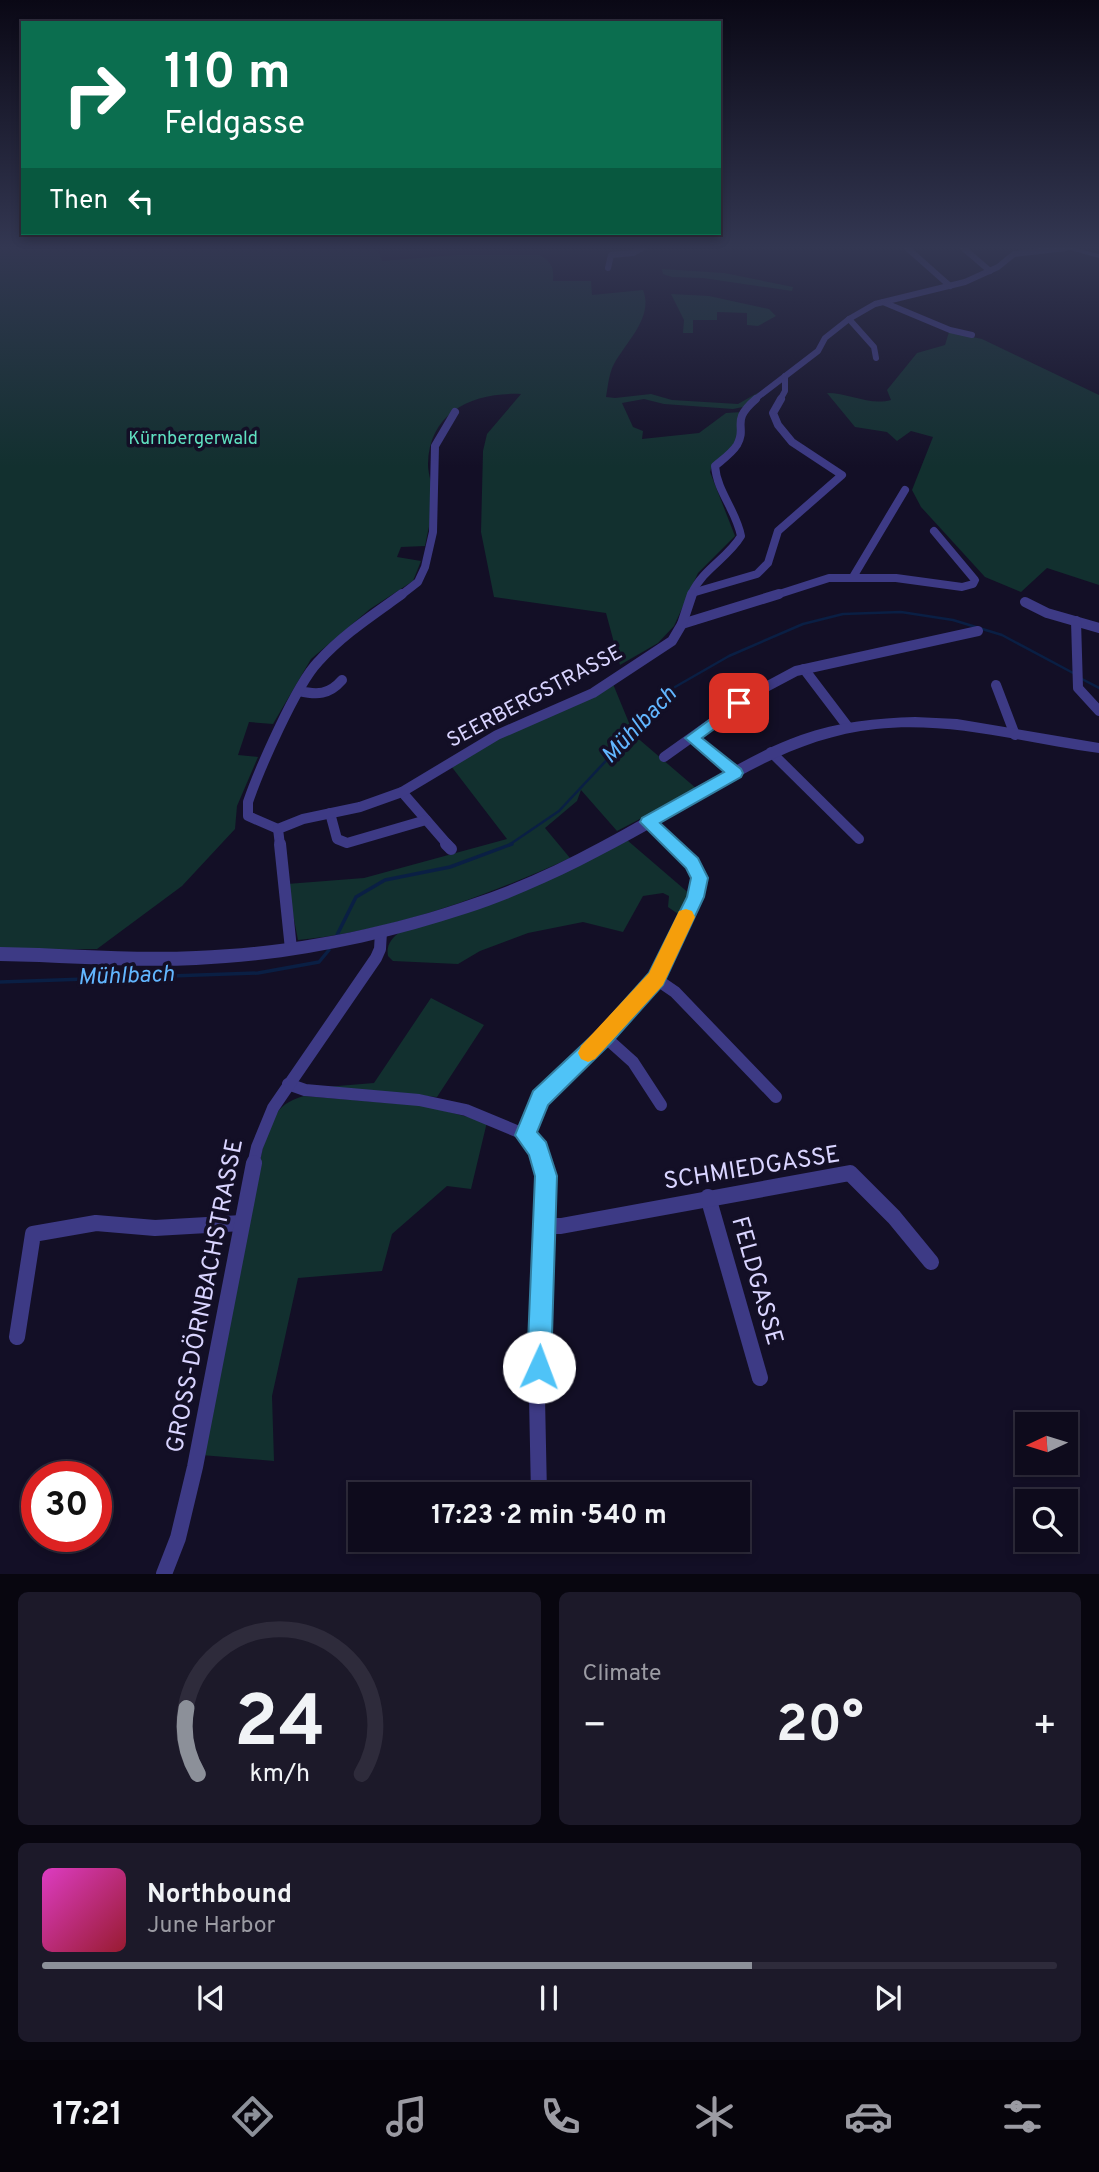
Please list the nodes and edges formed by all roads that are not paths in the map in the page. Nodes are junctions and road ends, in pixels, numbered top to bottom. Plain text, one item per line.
1 (847, 320) edge
2 (850, 320) edge
3 (926, 320) edge
4 (972, 335) dead end
5 (876, 358) dead end
6 (785, 376) junction
7 (455, 412) dead end
8 (905, 489) dead end
9 (934, 531) dead end
10 (853, 577) junction
11 (692, 593) junction
12 (1025, 602) dead end
13 (1076, 621) junction
14 (682, 624) junction
15 (1099, 628) edge
16 (978, 631) dead end
17 (804, 669) junction
18 (342, 680) dead end
19 (996, 685) dead end
20 (299, 691) junction
21 (1097, 707) edge
22 (848, 727) junction
23 (1015, 735) junction
24 (692, 738) junction
25 (1099, 748) edge
26 (771, 752) junction
27 (664, 757) dead end
28 (735, 773) junction
29 (402, 792) junction
30 (330, 813) junction
31 (426, 820) junction
32 (648, 822) junction
33 (278, 829) junction
34 (859, 839) dead end
35 (451, 849) dead end
36 (381, 932) junction
37 (291, 949) junction
38 (0, 954) edge
39 (656, 979) junction
40 (604, 1036) junction
41 (288, 1084) junction
42 (776, 1097) dead end
43 (661, 1105) dead end
44 (526, 1135) junction
45 (708, 1197) junction
46 (242, 1223) junction
47 (545, 1226) junction
48 (931, 1262) dead end
49 (17, 1337) dead end
50 (760, 1378) dead end
51 (539, 1482) edge
52 (164, 1573) edge

1 - 6 street
2 - 5 street
3 - 4 street
6 - 11 street, SEERBERGSTRASSE
6 - 11 street
7 - 20 street
8 - 10 street
9 - 10 street
10 - 14 street
11 - 14 street, SEERBERGSTRASSE
12 - 13 street
13 - 15 street
13 - 21 street
14 - 29 street, SEERBERGSTRASSE
16 - 17 street
17 - 22 street
17 - 24 street
18 - 20 street
19 - 23 street
20 - 33 street
22 - 23 street
22 - 26 street
23 - 25 street
24 - 27 street
24 - 28 street
26 - 28 street
26 - 34 street
28 - 32 street
29 - 30 street, SEERBERGSTRASSE
29 - 31 street
30 - 31 street
30 - 33 street, SEERBERGSTRASSE
31 - 35 street
32 - 36 street
32 - 39 street
33 - 37 street
36 - 37 street
36 - 41 street, GROSS-DÖRNBACHSTRASSE
37 - 38 street
39 - 40 street
39 - 42 street
40 - 43 street
40 - 44 street
41 - 44 street
41 - 46 street, GROSS-DÖRNBACHSTRASSE
44 - 47 street
45 - 47 street, SCHMIEDGASSE
45 - 48 street, SCHMIEDGASSE
45 - 50 street, FELDGASSE
46 - 49 street
46 - 52 street, GROSS-DÖRNBACHSTRASSE
47 - 51 street

